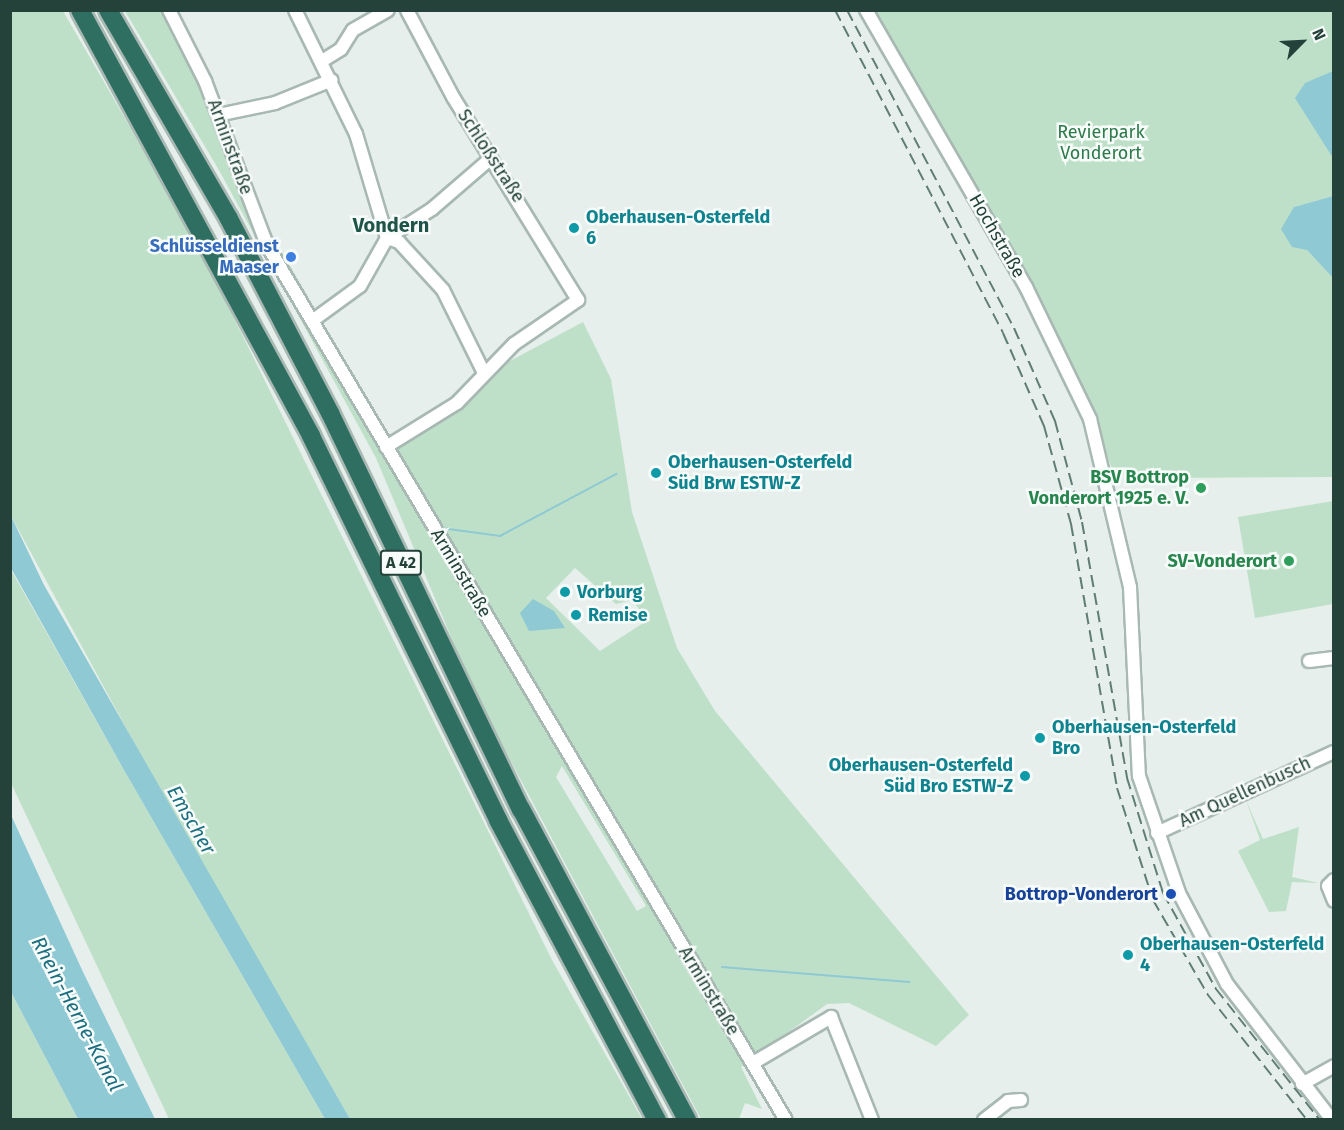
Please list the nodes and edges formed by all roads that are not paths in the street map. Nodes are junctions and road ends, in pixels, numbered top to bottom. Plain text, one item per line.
1 (80, 10) edge
2 (108, 10) edge
3 (169, 10) edge
4 (295, 10) edge
5 (388, 10) edge
6 (406, 10) edge
7 (867, 10) edge
8 (322, 61) junction
9 (332, 80) junction
10 (218, 115) junction
11 (490, 159) junction
12 (387, 238) junction
13 (312, 321) junction
14 (484, 373) junction
15 (386, 447) junction
16 (1334, 658) edge
17 (1309, 661) dead end
18 (1334, 752) edge
19 (1157, 833) junction
20 (1334, 880) edge
21 (1334, 901) edge
22 (753, 1063) junction
23 (1334, 1066) edge
24 (1302, 1084) junction
25 (1021, 1100) dead end
26 (657, 1119) edge
27 (687, 1119) edge
28 (786, 1119) edge
29 (872, 1119) edge
30 (984, 1119) edge
31 (1332, 1119) edge

1 - 26 highway, A 42
2 - 27 highway, A 42
3 - 10 street, Arminstraße
4 - 8 street
5 - 8 street
6 - 11 street, Schloßstraße
7 - 19 street, Hochstraße
8 - 9 street
9 - 10 street
9 - 12 street
10 - 13 street, Arminstraße
11 - 12 street
11 - 14 street, Schloßstraße
12 - 13 street
12 - 14 street
13 - 15 street, Arminstraße
14 - 15 street
15 - 22 street, Arminstraße
16 - 17 street
18 - 19 street, Am Quellenbusch
19 - 24 street, Hochstraße
20 - 21 street
22 - 28 street, Arminstraße
22 - 29 street
23 - 24 street
24 - 31 street, Hochstraße
25 - 30 street

